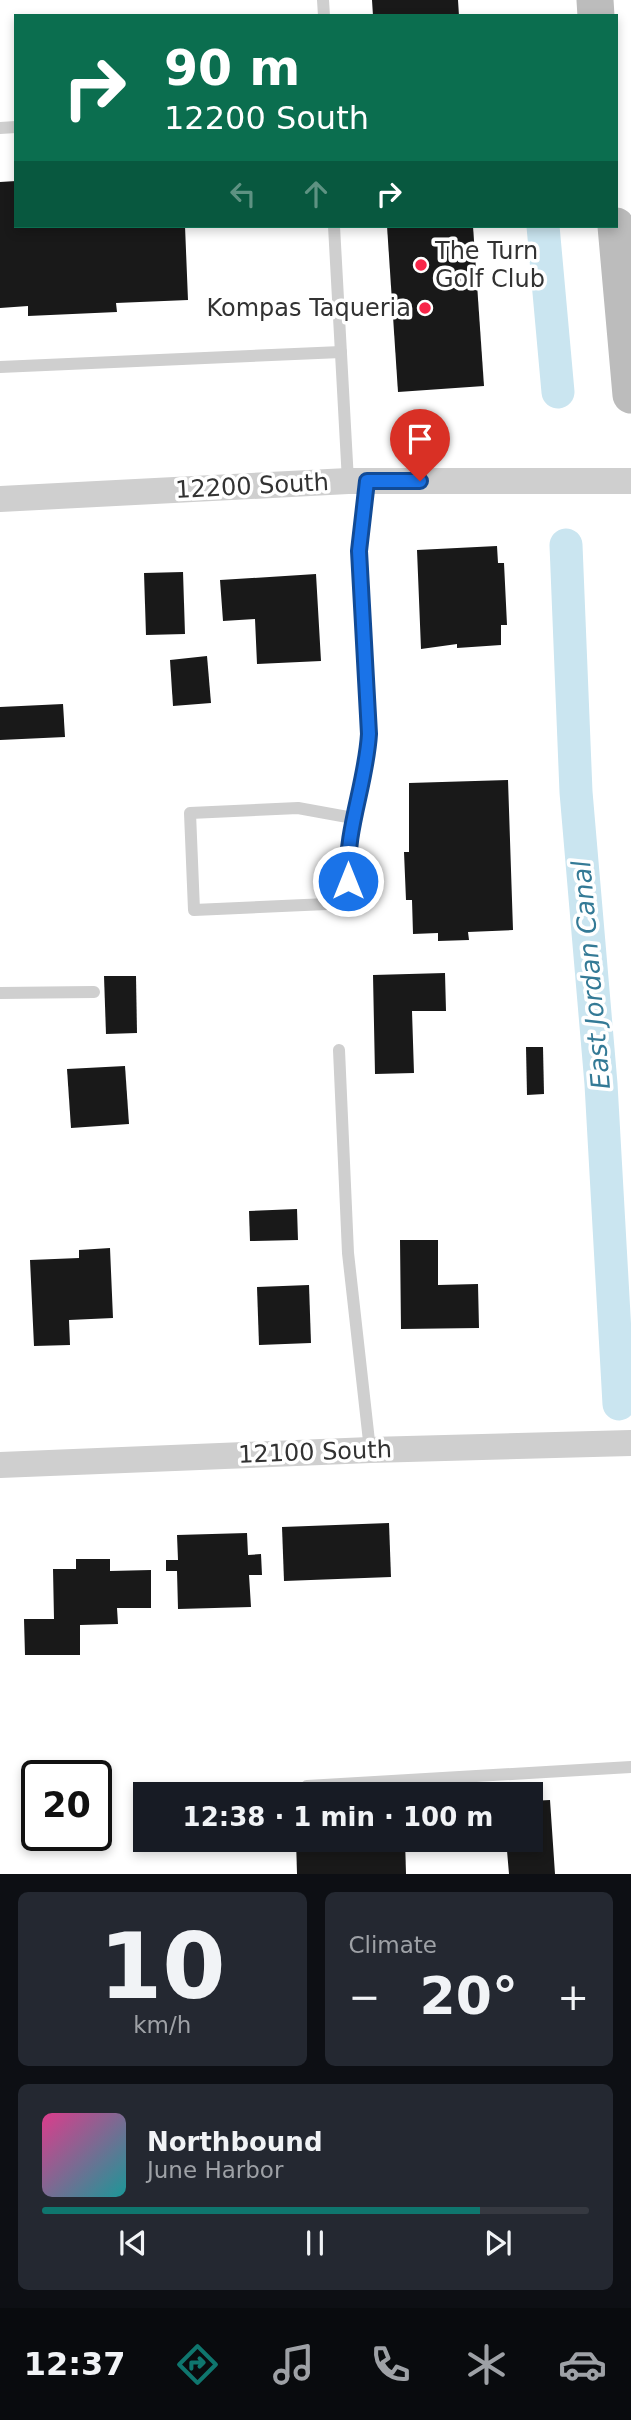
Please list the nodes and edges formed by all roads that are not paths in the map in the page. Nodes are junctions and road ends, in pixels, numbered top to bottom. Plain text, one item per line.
1 (334, 228) edge
2 (615, 228) edge
3 (341, 352) junction
4 (0, 367) edge
5 (631, 395) edge
6 (357, 481) junction
7 (631, 481) edge
8 (0, 499) edge
9 (353, 818) junction
10 (94, 992) dead end
11 (0, 993) edge
12 (339, 1050) dead end
13 (631, 1443) edge
14 (370, 1450) junction
15 (0, 1465) edge
16 (631, 1767) edge
17 (375, 1782) edge

1 - 3 lane
2 - 5 main road
3 - 4 lane
3 - 6 lane
6 - 7 street, 12200 South
6 - 8 street, 12200 South
6 - 9 lane
9 - 9 lane
10 - 11 lane
12 - 14 lane
13 - 14 street, 12100 South
14 - 15 street, 12100 South
16 - 17 lane

